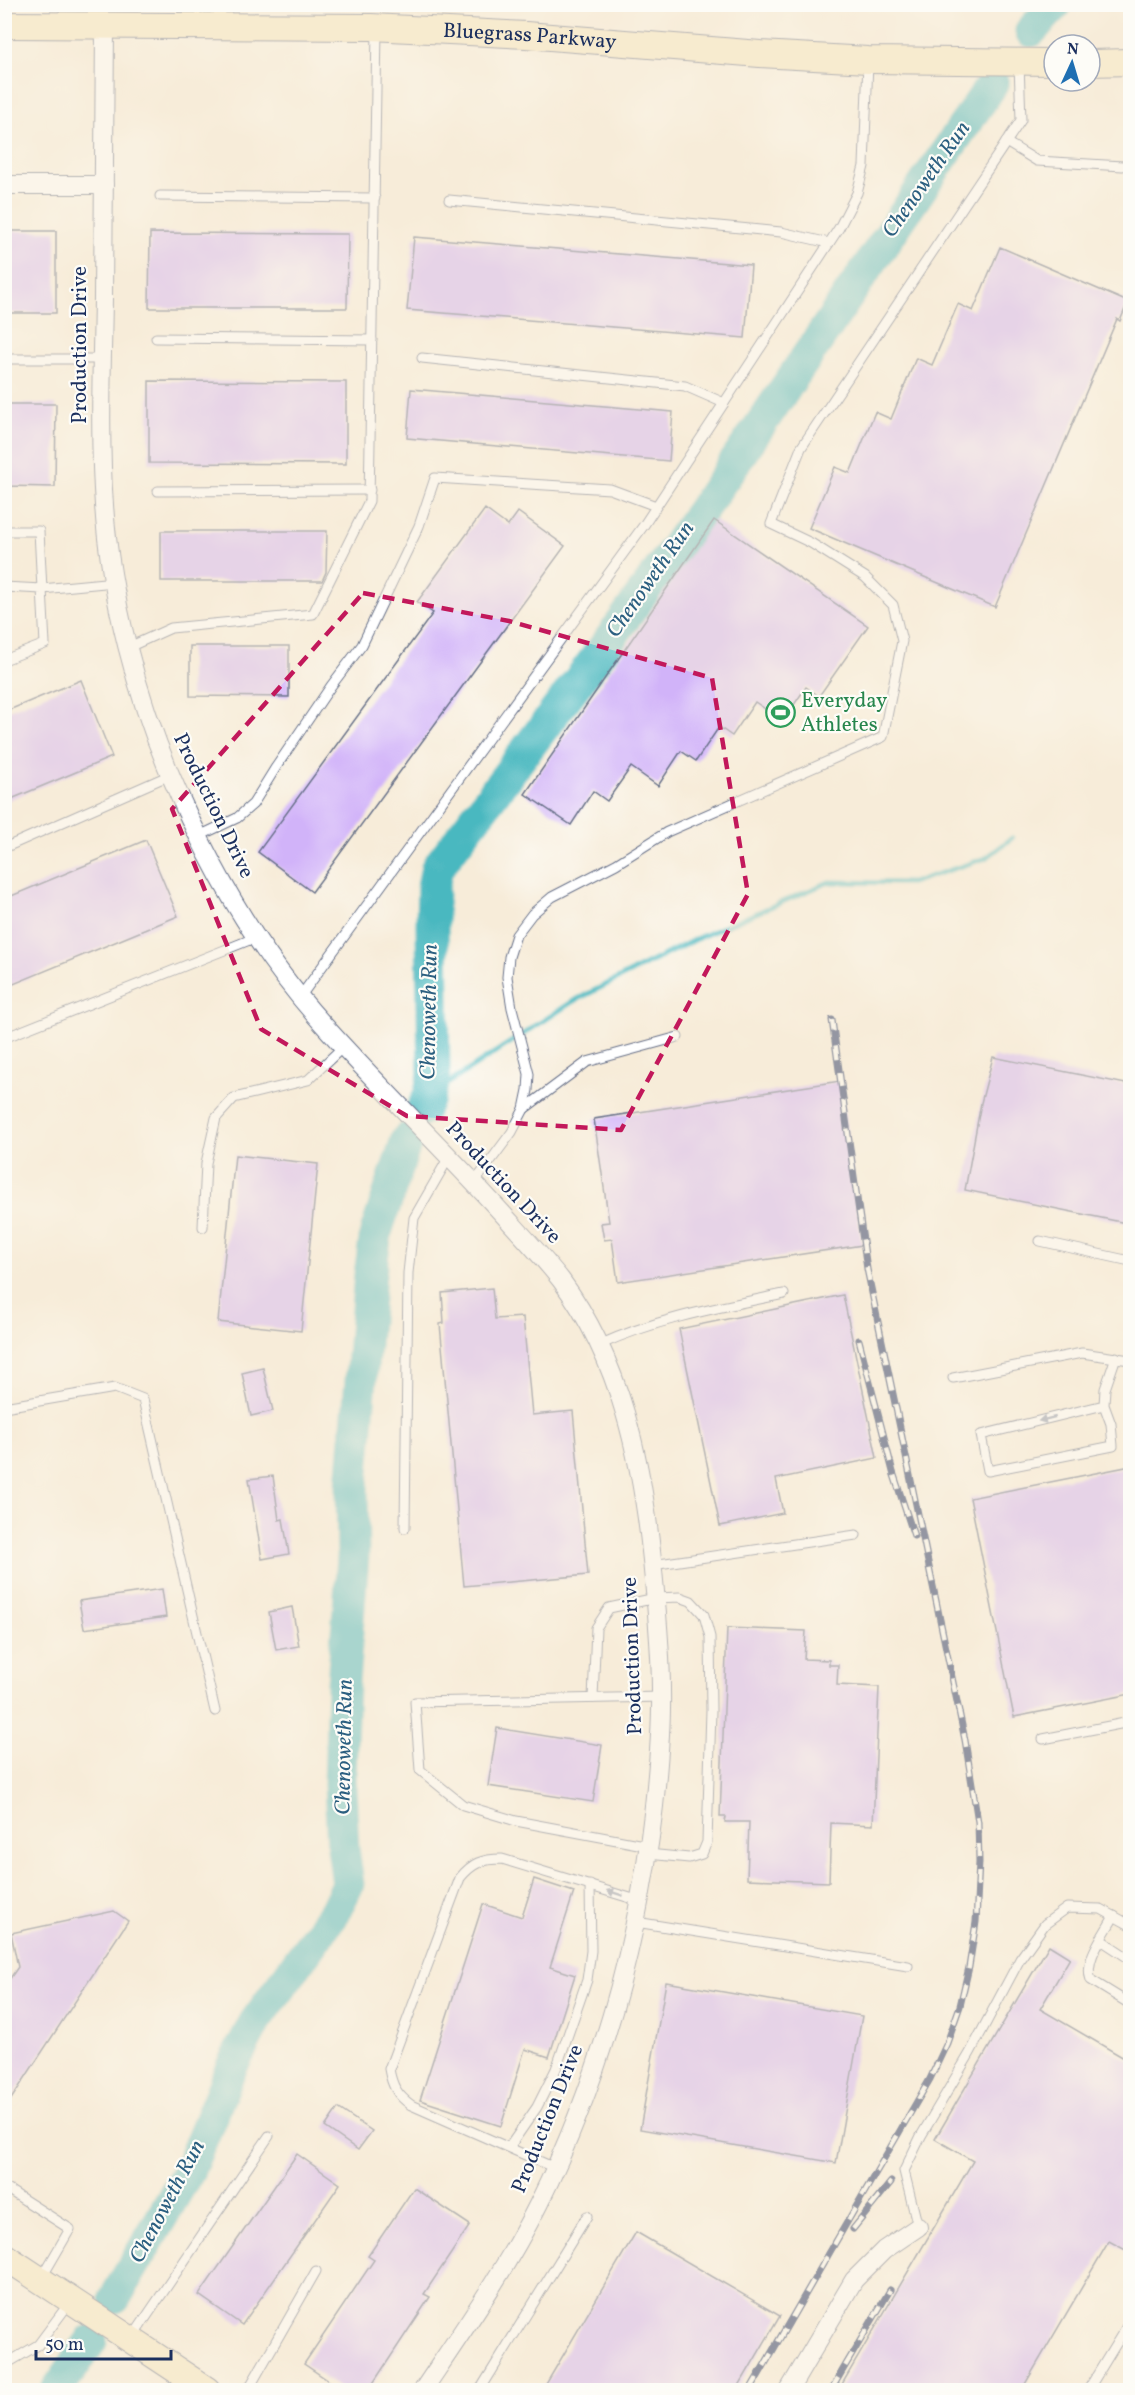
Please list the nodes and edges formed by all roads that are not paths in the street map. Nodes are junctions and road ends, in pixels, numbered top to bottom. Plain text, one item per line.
1 (4, 25) edge
2 (105, 25) junction
3 (377, 28) junction
4 (868, 60) junction
5 (1019, 62) junction
6 (1131, 62) edge
7 (1042, 63) edge
8 (1102, 63) edge
9 (1006, 141) junction
10 (1123, 166) dead end
11 (4, 185) edge
12 (104, 185) junction
13 (160, 196) dead end
14 (375, 198) junction
15 (449, 200) dead end
16 (829, 243) junction
17 (156, 338) dead end
18 (372, 340) junction
19 (422, 358) dead end
20 (4, 359) edge
21 (102, 359) junction
22 (724, 403) junction
23 (158, 490) dead end
24 (369, 490) junction
25 (656, 506) junction
26 (4, 531) edge
27 (115, 582) junction
28 (4, 587) edge
29 (42, 589) junction
30 (129, 647) junction
31 (4, 660) edge
32 (170, 775) junction
33 (199, 836) junction
34 (4, 848) edge
35 (257, 937) junction
36 (300, 997) junction
37 (678, 1037) dead end
38 (4, 1038) edge
39 (344, 1046) junction
40 (524, 1109) junction
41 (449, 1157) junction
42 (474, 1183) junction
43 (203, 1227) dead end
44 (1040, 1241) dead end
45 (1131, 1261) edge
46 (784, 1294) dead end
47 (599, 1345) junction
48 (1116, 1357) junction
49 (1131, 1360) edge
50 (953, 1378) dead end
51 (1104, 1405) junction
52 (4, 1407) edge
53 (405, 1528) dead end
54 (856, 1535) dead end
55 (652, 1565) junction
56 (656, 1598) junction
57 (662, 1697) junction
58 (593, 1698) junction
59 (215, 1711) dead end
60 (1131, 1722) edge
61 (1043, 1739) dead end
62 (649, 1850) junction
63 (590, 1885) junction
64 (639, 1901) junction
65 (1114, 1916) junction
66 (636, 1922) junction
67 (1131, 1925) edge
68 (1101, 1940) junction
69 (1131, 1959) edge
70 (908, 1966) dead end
71 (1131, 2004) edge
72 (269, 2136) dead end
73 (510, 2146) junction
74 (555, 2168) junction
75 (4, 2187) edge
76 (587, 2216) dead end
77 (918, 2227) joint
78 (4, 2256) edge
79 (316, 2271) dead end
80 (40, 2279) junction
81 (72, 2300) junction
82 (1131, 2321) edge
83 (131, 2340) junction
84 (4, 2365) edge
85 (207, 2391) edge
86 (248, 2391) edge
87 (423, 2391) edge
88 (480, 2391) edge
89 (789, 2391) edge
90 (1088, 2391) edge

1 - 2 street, Bluegrass Parkway
2 - 3 street, Bluegrass Parkway
2 - 12 street, Production Drive
3 - 4 street, Bluegrass Parkway
3 - 14 lane
4 - 5 street, Bluegrass Parkway
4 - 16 lane
5 - 7 street, Bluegrass Parkway
5 - 9 lane
6 - 8 street
9 - 10 lane
9 - 40 lane
11 - 12 street
12 - 21 street, Production Drive
13 - 14 lane
14 - 18 lane
15 - 16 lane
16 - 22 lane
17 - 18 lane
18 - 24 lane
19 - 22 lane
20 - 21 lane
21 - 27 street, Production Drive
22 - 25 lane
23 - 24 lane
24 - 30 lane
25 - 33 lane
25 - 36 lane
26 - 29 lane
27 - 29 lane
27 - 30 street, Production Drive
28 - 29 lane
29 - 31 lane
30 - 32 street, Production Drive
32 - 33 street, Production Drive
32 - 34 lane
33 - 35 street, Production Drive
35 - 36 street, Production Drive
35 - 38 lane
36 - 39 street, Production Drive
37 - 40 lane
39 - 41 street, Production Drive
39 - 43 lane
40 - 42 lane
41 - 42 street, Production Drive
41 - 53 lane
42 - 47 street, Production Drive
44 - 45 lane
46 - 47 lane
47 - 55 street, Production Drive
48 - 49 lane
48 - 50 lane
48 - 51 lane
51 -> 51 lane
52 - 59 lane
54 - 55 lane
55 - 56 street, Production Drive
56 - 57 street, Production Drive
56 - 58 lane
56 - 62 lane
57 - 58 lane
57 - 62 street, Production Drive
58 - 62 lane
60 - 61 lane
62 - 64 street, Production Drive
64 -> 63 lane
63 - 73 lane
63 - 73 lane
64 - 66 street, Production Drive
65 - 67 lane
65 - 68 lane
65 - 77 lane
66 - 70 lane
66 - 74 street, Production Drive
68 - 69 lane
68 - 71 lane
72 - 83 lane
73 - 74 lane
74 - 87 street, Production Drive
75 - 80 lane
76 - 88 lane
77 - 89 street
78 - 80 street
79 - 86 lane
80 - 81 street
81 - 83 street
81 - 84 lane
82 - 90 lane
83 - 85 street

